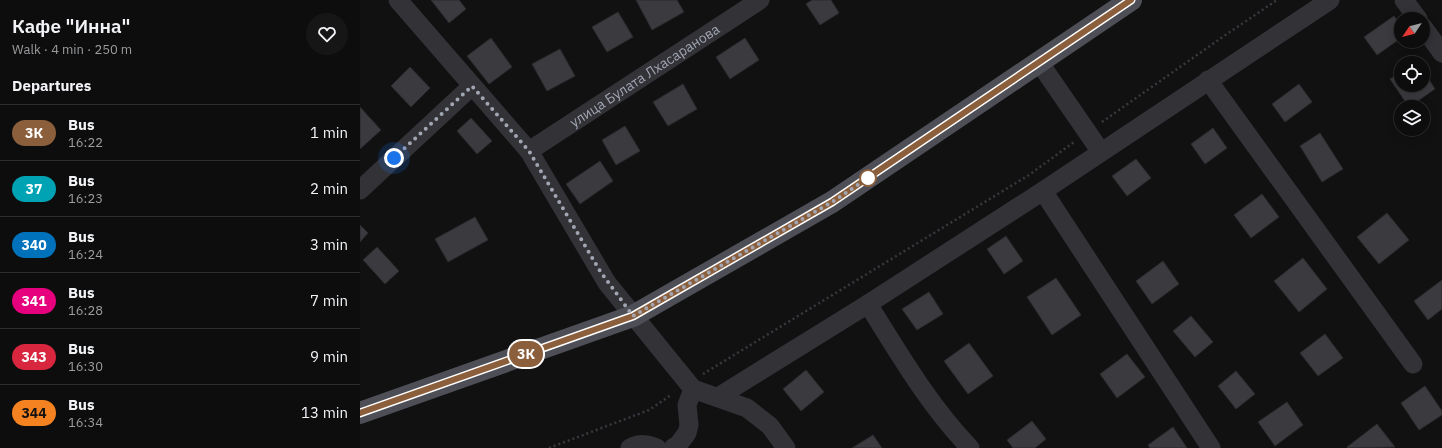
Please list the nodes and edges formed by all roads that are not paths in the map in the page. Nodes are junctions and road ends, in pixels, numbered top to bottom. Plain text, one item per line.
1 (398, 0) edge
2 (760, 0) edge
3 (1131, 0) edge
4 (1330, 0) edge
5 (1404, 0) edge
6 (1413, 12) edge
7 (1430, 36) edge
8 (1442, 53) edge
9 (1039, 62) junction
10 (1208, 80) junction
11 (472, 86) junction
12 (529, 151) junction
13 (1101, 152) junction
14 (360, 190) edge
15 (1043, 191) junction
16 (868, 304) junction
17 (633, 316) junction
18 (1413, 364) dead end
19 (691, 386) junction
20 (718, 397) junction
21 (360, 413) edge
22 (630, 448) edge
23 (657, 448) edge
24 (673, 448) edge
25 (786, 448) edge
26 (970, 448) edge
27 (1211, 448) edge

1 - 11 street
2 - 12 street, улица Булата Лхасаранова
3 - 9 main road
4 - 10 street
5 - 6 street
7 - 8 street
9 - 13 street
9 - 17 main road
10 - 13 street
10 - 18 street
11 - 12 street
11 - 14 street
12 - 17 street
13 - 15 street
15 - 16 street
15 - 27 street
16 - 20 street
16 - 26 street
17 - 19 street
17 - 21 main road
19 - 20 street
19 - 24 street
20 - 25 street
22 - 23 street

